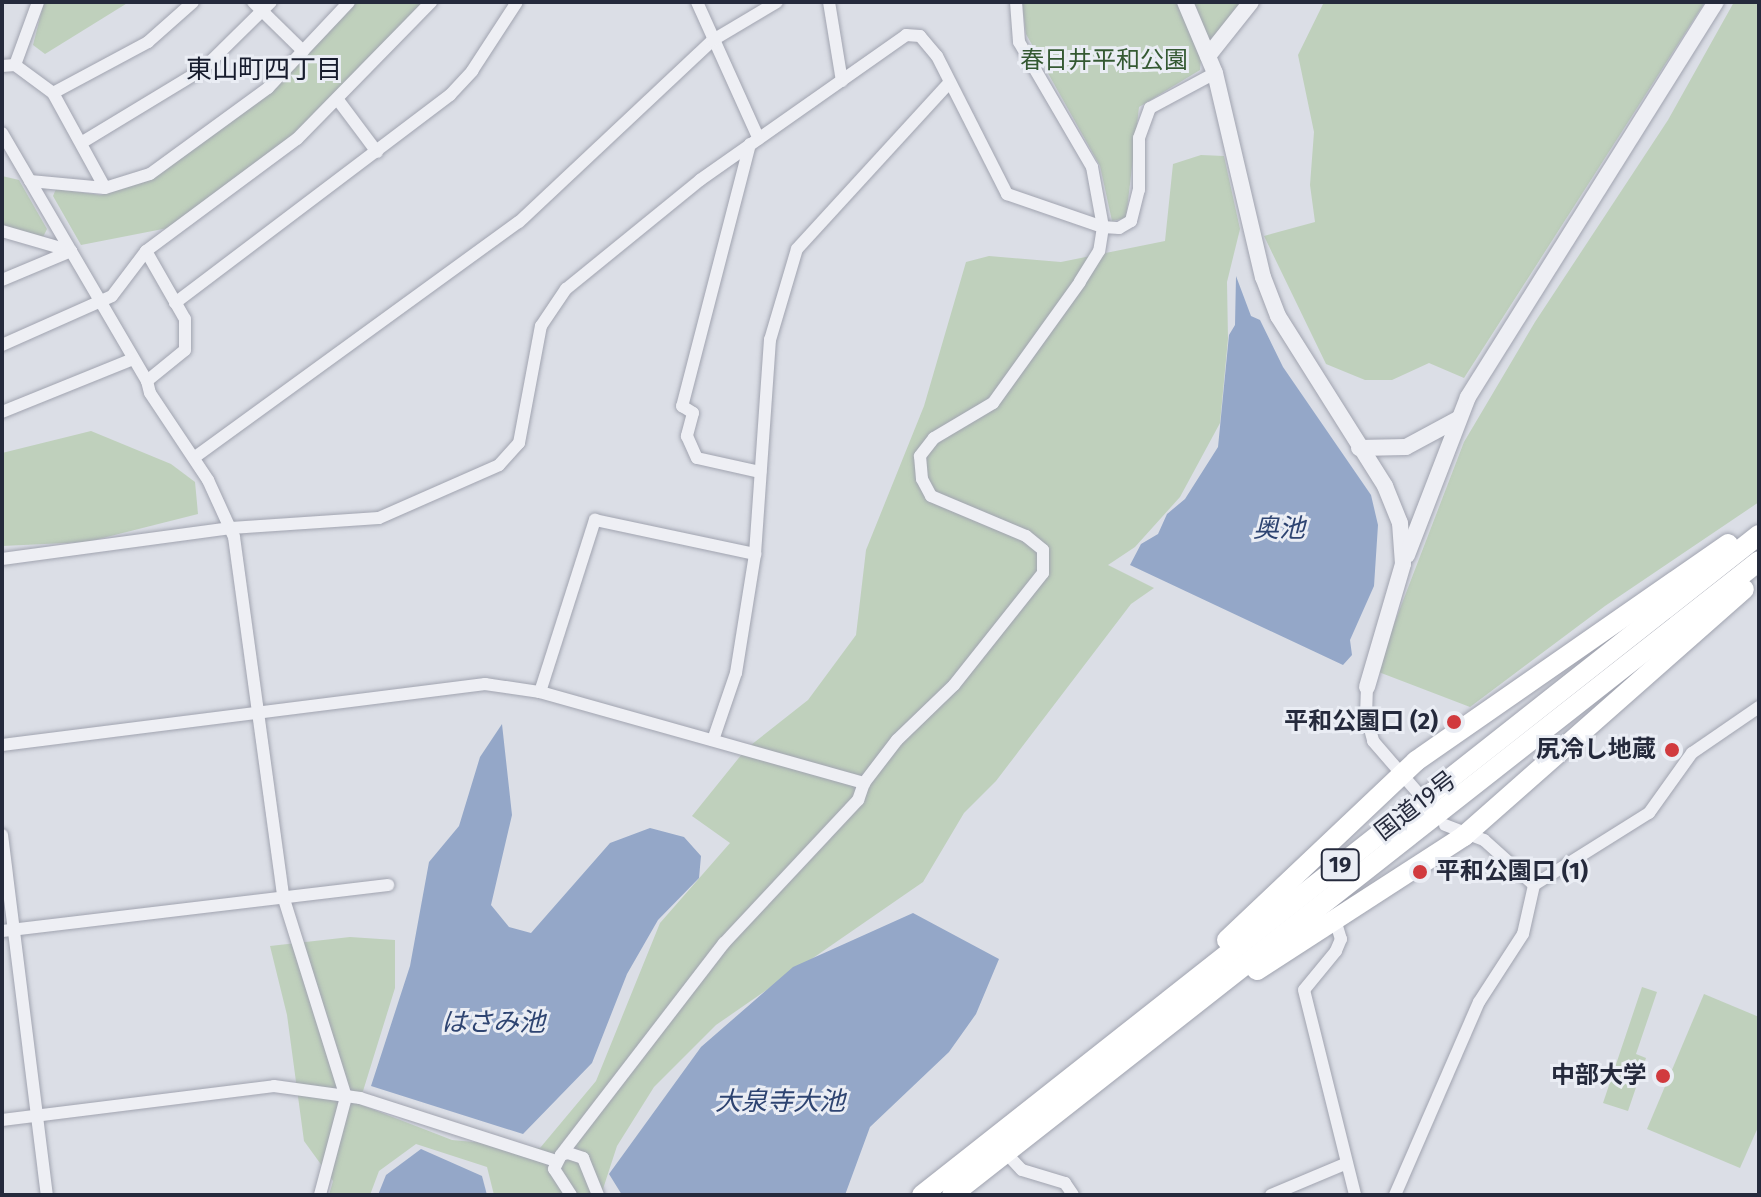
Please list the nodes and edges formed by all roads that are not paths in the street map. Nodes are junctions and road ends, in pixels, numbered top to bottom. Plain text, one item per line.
1 (38, 2) edge
2 (193, 2) edge
3 (349, 2) edge
4 (431, 2) edge
5 (517, 2) edge
6 (697, 2) edge
7 (777, 2) edge
8 (829, 2) edge
9 (1016, 2) edge
10 (1185, 2) edge
11 (1251, 2) edge
12 (1716, 2) edge
13 (262, 5) edge
14 (713, 40) junction
15 (303, 51) junction
16 (1208, 56) junction
17 (8, 66) edge
18 (1215, 73) junction
19 (842, 81) junction
20 (948, 84) junction
21 (53, 93) junction
22 (338, 100) junction
23 (2, 133) edge
24 (754, 142) junction
25 (81, 143) junction
26 (377, 152) junction
27 (30, 181) junction
28 (105, 188) junction
29 (1103, 227) junction
30 (2, 231) edge
31 (71, 251) junction
32 (146, 251) junction
33 (2, 280) edge
34 (102, 301) junction
35 (175, 303) junction
36 (2, 345) edge
37 (133, 359) junction
38 (147, 381) junction
39 (2, 412) edge
40 (1458, 419) junction
41 (1359, 448) junction
42 (195, 457) junction
43 (760, 472) junction
44 (1759, 523) edge
45 (231, 528) junction
46 (1759, 535) edge
47 (755, 554) junction
48 (2, 559) edge
49 (1759, 561) edge
50 (1403, 564) junction
51 (1759, 576) edge
52 (1367, 687) joint
53 (540, 692) junction
54 (1759, 707) edge
55 (260, 714) junction
56 (713, 740) junction
57 (2, 745) edge
58 (1399, 775) junction
59 (864, 783) junction
60 (1418, 793) dead end
61 (1445, 825) dead end
62 (2, 835) edge
63 (1464, 836) junction
64 (388, 885) dead end
65 (1534, 885) junction
66 (283, 896) junction
67 (1336, 923) junction
68 (8, 930) edge
69 (1210, 980) junction
70 (346, 1097) junction
71 (37, 1115) junction
72 (2, 1120) edge
73 (1006, 1153) junction
74 (558, 1158) junction
75 (1347, 1163) junction
76 (47, 1195) edge
77 (320, 1195) edge
78 (571, 1195) edge
79 (598, 1195) edge
80 (922, 1195) edge
81 (952, 1195) edge
82 (1073, 1195) edge
83 (1271, 1195) edge
84 (1355, 1195) edge
85 (1395, 1195) edge

1 - 17 street
2 - 21 street
3 - 15 street
4 - 22 street
5 - 26 street
6 - 14 street
7 - 14 street
8 - 19 street
9 - 29 street
10 - 16 street
11 - 16 street
12 - 40 street
13 - 15 street
13 - 25 street
14 - 24 street
14 - 42 street
15 - 28 street
16 - 18 street
17 - 21 street
18 - 29 street
18 - 41 street
19 - 20 street
19 - 24 street
20 - 29 street
20 - 43 street
21 - 25 street
22 - 26 street
22 - 32 street
23 - 27 street
24 - 43 street
24 - 45 street
25 - 28 street
26 - 35 street
27 - 28 street
27 - 31 street
29 - 59 street
30 - 31 street
31 - 33 street
31 - 34 street
32 - 34 street
32 - 35 street
34 - 36 street
34 - 37 street
35 - 38 street
37 - 38 street
37 - 39 street
38 - 42 street
40 - 41 street
40 - 50 street
41 - 50 street
42 - 45 street
43 - 47 street
44 - 58 highway
45 - 48 street
45 - 55 street
46 - 69 highway, 国道19号 / 19
47 - 53 street
47 - 56 street
49 - 69 highway, 国道19号 / 19
50 - 52 street
51 - 63 highway
52 - 58 street
53 - 55 street
53 - 56 street
54 - 65 street
55 - 57 street
55 - 66 street
56 - 59 street
58 - 60 street
58 - 69 highway
59 - 74 street
61 - 63 street
62 - 68 street
63 - 65 street
63 - 67 highway
64 - 66 street
65 - 85 street
66 - 68 street
66 - 70 street
67 - 69 highway
67 - 75 street
68 - 71 street
69 - 73 highway, 国道19号 / 19
69 - 80 highway, 国道19号 / 19
70 - 71 street
70 - 74 street
70 - 77 street
71 - 72 street
71 - 76 street
73 - 81 highway, 国道19号 / 19
73 - 82 street
74 - 78 street
74 - 79 street
75 - 83 street
75 - 84 street

